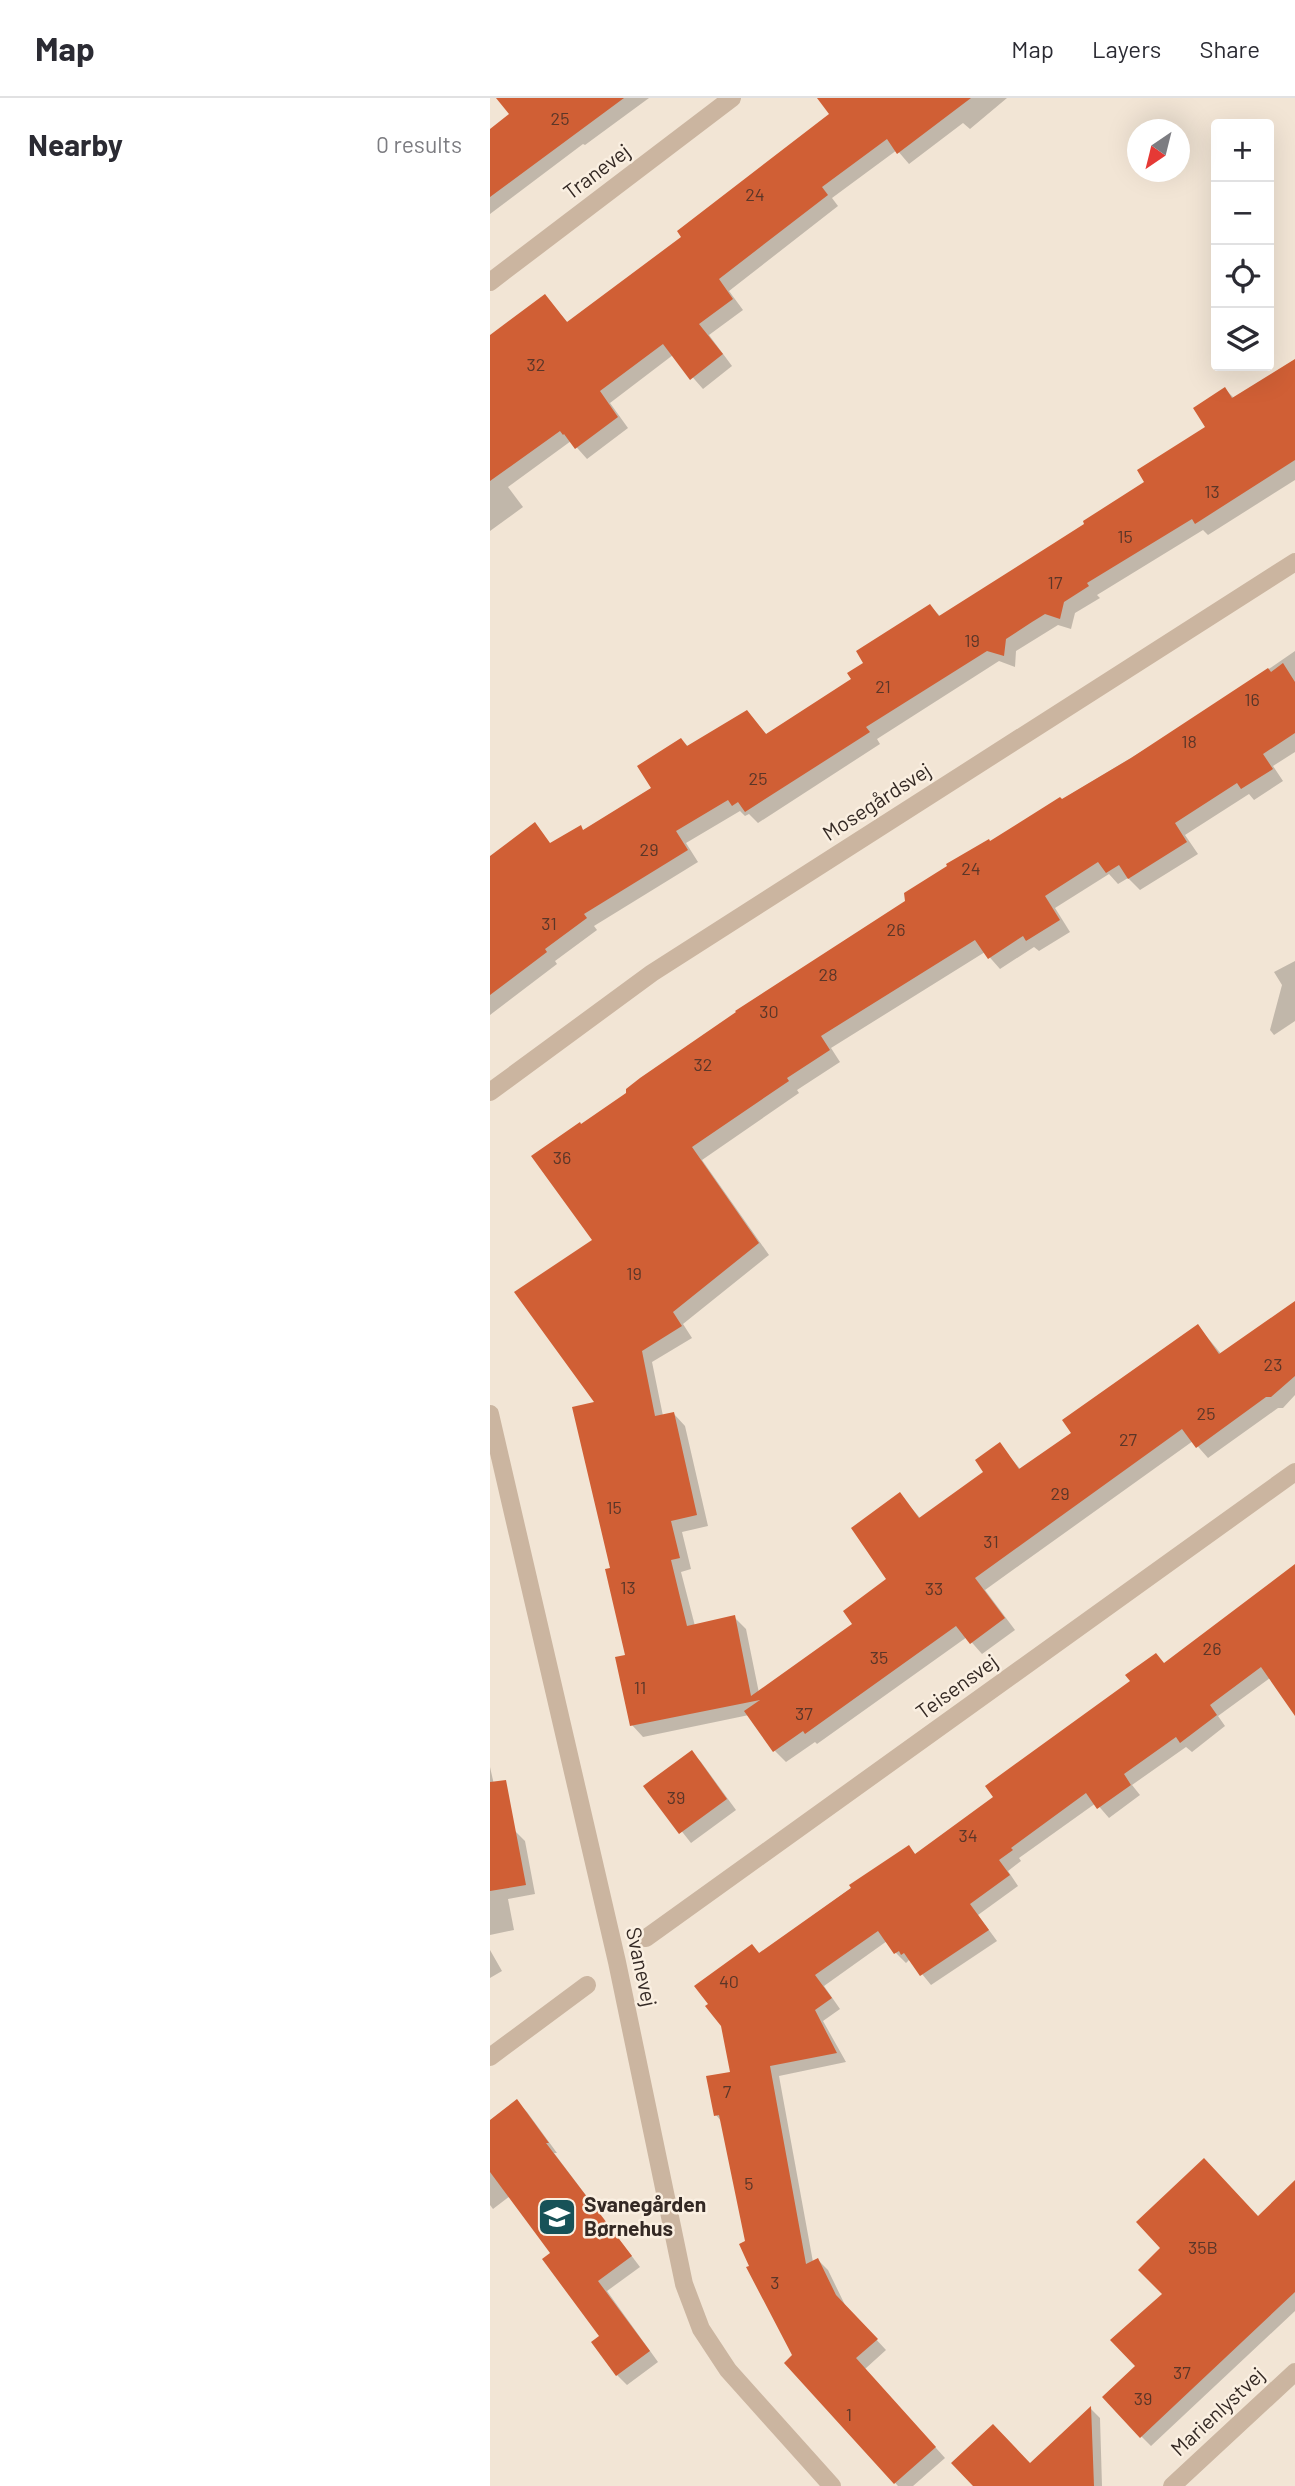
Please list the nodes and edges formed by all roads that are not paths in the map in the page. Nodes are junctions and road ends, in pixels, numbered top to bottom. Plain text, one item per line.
1 (732, 98) edge
2 (490, 282) edge
3 (1295, 562) edge
4 (490, 1092) edge
5 (490, 1414) edge
6 (1295, 1472) edge
7 (646, 1938) dead end
8 (587, 1985) dead end
9 (490, 2057) edge
10 (1295, 2372) edge
11 (832, 2486) edge
12 (1172, 2486) edge

1 - 2 street, Tranevej
3 - 4 street, Mosegårdsvej
5 - 11 street, Svanevej
6 - 7 street, Teisensvej
8 - 9 street
10 - 12 street, Marienlystvej

